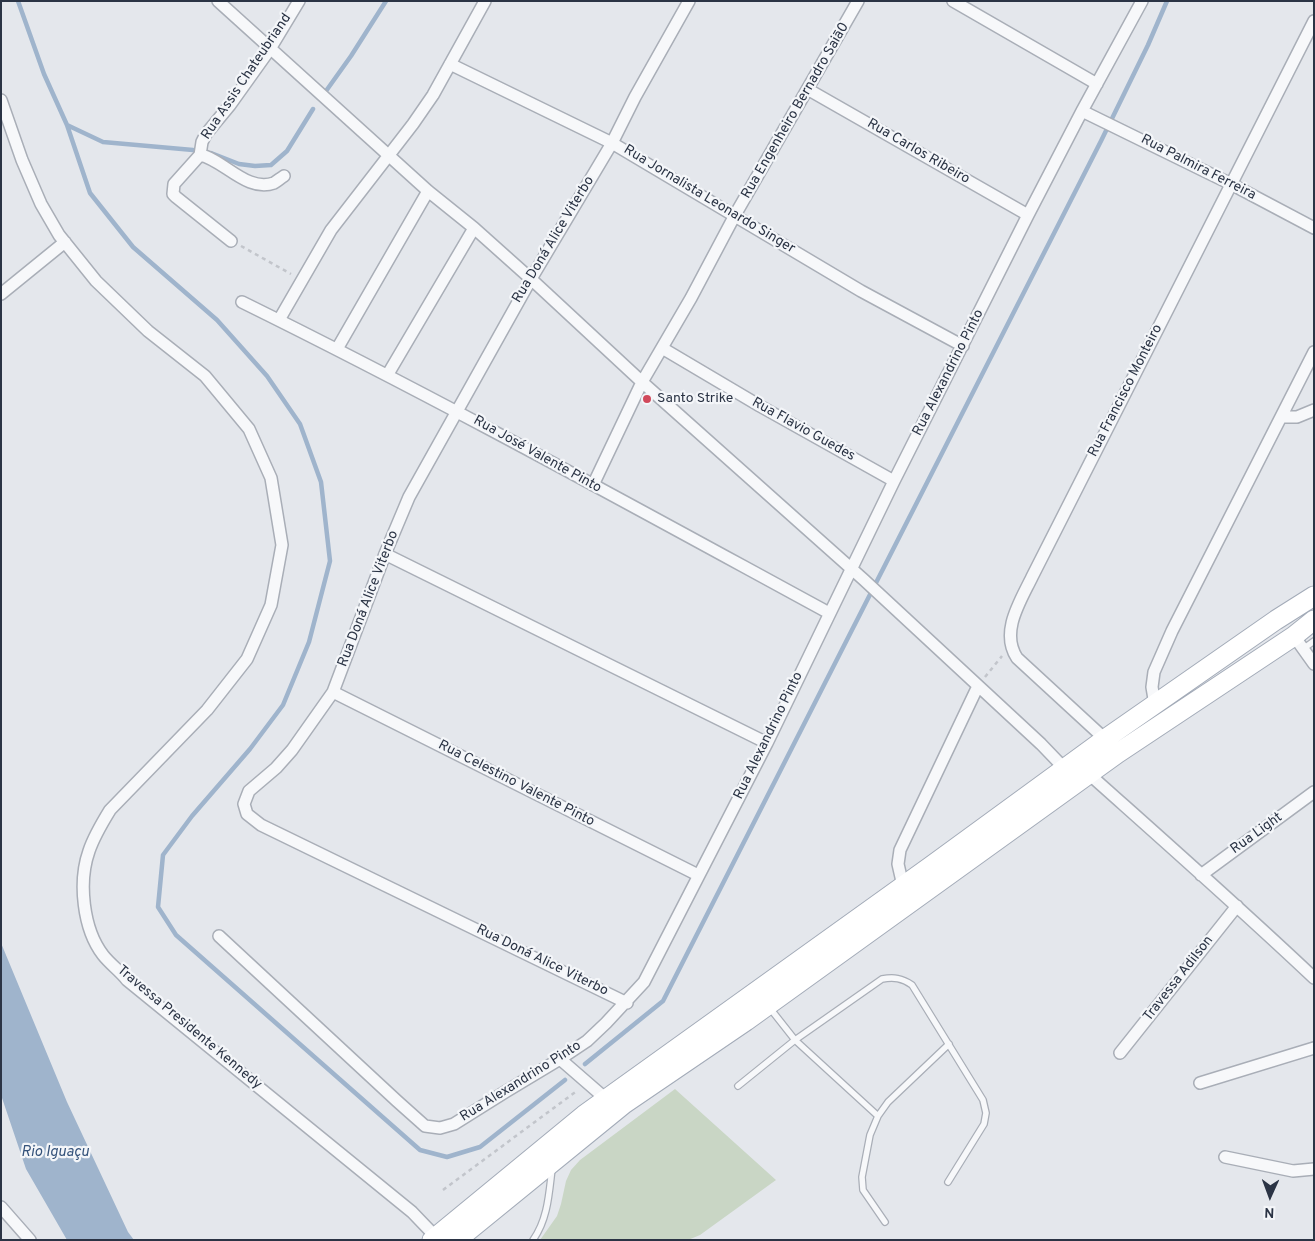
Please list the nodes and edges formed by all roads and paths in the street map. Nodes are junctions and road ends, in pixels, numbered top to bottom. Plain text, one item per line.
1 (218, 1) edge
2 (299, 1) edge
3 (485, 1) edge
4 (689, 1) edge
5 (858, 1) edge
6 (953, 1) edge
7 (1142, 1) edge
8 (1314, 21) edge
9 (270, 48) junction
10 (450, 64) junction
11 (1096, 84) junction
12 (809, 90) junction
13 (1, 100) edge
14 (1082, 111) junction
15 (612, 143) junction
16 (200, 155) junction
17 (388, 155) junction
18 (284, 176) dead end
19 (1231, 184) junction
20 (428, 192) junction
21 (735, 215) junction
22 (1028, 215) junction
23 (474, 228) junction
24 (1314, 228) edge
25 (231, 241) joint
26 (65, 242) junction
27 (531, 279) junction
28 (301, 280) junction
29 (1, 294) edge
30 (242, 302) dead end
31 (280, 320) junction
32 (963, 346) junction
33 (662, 348) junction
34 (337, 349) junction
35 (1314, 352) edge
36 (388, 374) junction
37 (642, 382) junction
38 (1314, 410) edge
39 (457, 411) junction
40 (1281, 418) junction
41 (894, 481) junction
42 (593, 485) junction
43 (385, 554) junction
44 (851, 568) junction
45 (1314, 596) edge
46 (829, 613) junction
47 (1314, 620) edge
48 (1314, 641) edge
49 (1298, 642) junction
50 (1011, 644) junction
51 (1314, 664) edge
52 (978, 686) junction
53 (333, 692) junction
54 (1155, 705) junction
55 (1105, 738) junction
56 (767, 743) junction
57 (1065, 769) junction
58 (1088, 774) junction
59 (1314, 792) edge
60 (698, 875) junction
61 (1201, 875) junction
62 (904, 886) junction
63 (1237, 906) junction
64 (219, 936) dead end
65 (1314, 978) edge
66 (627, 1002) junction
67 (767, 1005) junction
68 (795, 1040) junction
69 (949, 1044) junction
70 (1314, 1048) edge
71 (1120, 1053) dead end
72 (560, 1059) junction
73 (587, 1083) junction
74 (1200, 1083) dead end
75 (738, 1086) dead end
76 (606, 1099) junction
77 (878, 1116) junction
78 (1226, 1158) dead end
79 (552, 1162) junction
80 (1314, 1169) edge
81 (948, 1182) dead end
82 (443, 1190) dead end
83 (1, 1208) edge
84 (885, 1222) dead end
85 (434, 1238) edge
86 (30, 1240) edge
87 (457, 1240) edge
88 (533, 1240) edge

1 - 9 street
2 - 9 street, Rua Assis Chateubriand
3 - 10 street
4 - 15 street, Rua Doná Alice Viterbo
5 - 12 street, Rua Engenheiro Bernadro Saiā0
6 - 11 street
7 - 11 street, Rua Alexandrino Pinto
8 - 19 street, Rua Francisco Monteiro
9 - 16 street, Rua Assis Chateubriand
9 - 17 street
10 - 15 street, Rua Jornalista Leonardo Singer
10 - 17 street
11 - 14 street, Rua Alexandrino Pinto
12 - 21 street, Rua Engenheiro Bernadro Saiā0
12 - 22 street, Rua Carlos Ribeiro
13 - 26 street, Travessa Presidente Kennedy
14 - 19 street, Rua Palmira Ferreira
14 - 22 street, Rua Alexandrino Pinto
15 - 21 street, Rua Jornalista Leonardo Singer
15 - 27 street, Rua Doná Alice Viterbo
16 - 18 street, Rua Assis Chateubriand
16 - 25 street, Rua Assis Chateubriand
17 - 20 street
17 - 28 street
19 - 24 street, Rua Palmira Ferreira
19 - 50 street, Rua Francisco Monteiro
20 - 23 street
20 - 34 street
21 - 32 street, Rua Jornalista Leonardo Singer
21 - 33 street, Rua Engenheiro Bernadro Saiā0
22 - 32 street, Rua Alexandrino Pinto
23 - 27 street
23 - 36 street
25 - 28 path
26 - 29 street
26 - 85 street, Travessa Presidente Kennedy
27 - 37 street
27 - 39 street, Rua Doná Alice Viterbo
28 - 31 street
30 - 31 street, Rua José Valente Pinto
31 - 34 street, Rua José Valente Pinto
32 - 41 street, Rua Alexandrino Pinto
33 - 37 street, Rua Engenheiro Bernadro Saiā0
33 - 41 street, Rua Flavio Guedes
34 - 36 street, Rua José Valente Pinto
35 - 40 street
36 - 39 street, Rua José Valente Pinto
37 - 42 street, Rua Engenheiro Bernadro Saiā0
37 - 44 street
38 - 40 street
39 - 42 street, Rua José Valente Pinto
39 - 43 street, Rua Doná Alice Viterbo
40 - 54 street
41 - 44 street, Rua Alexandrino Pinto
42 - 46 street, Rua José Valente Pinto
43 - 53 street, Rua Doná Alice Viterbo
43 - 56 street
44 - 46 street, Rua Alexandrino Pinto
44 - 52 street
45 - 54 main road
46 - 56 street, Rua Alexandrino Pinto
47 - 49 main road
48 - 49 lane
49 - 51 street
49 - 58 main road
50 - 52 path
50 - 55 street
52 - 57 street
52 - 62 street
53 - 60 street, Rua Celestino Valente Pinto
53 - 66 street, Rua Doná Alice Viterbo
54 - 55 main road
55 - 57 main road
56 - 60 street, Rua Alexandrino Pinto
57 - 62 main road
58 - 61 street
58 - 67 main road
59 - 61 street, Rua Light
60 - 66 street, Rua Alexandrino Pinto
61 - 63 street
62 - 76 main road
63 - 65 street
63 - 71 street, Travessa Adilson
64 - 72 street, Rua Alexandrino Pinto
66 - 72 street, Rua Alexandrino Pinto
67 - 68 lane
67 - 79 main road
68 - 69 lane
68 - 75 lane
68 - 77 lane
69 - 77 lane
69 - 81 lane
70 - 74 street
72 - 73 street
73 - 76 street
73 - 82 path
76 - 85 main road
77 - 84 lane
78 - 80 street
79 - 87 main road
79 - 88 lane
83 - 86 street

